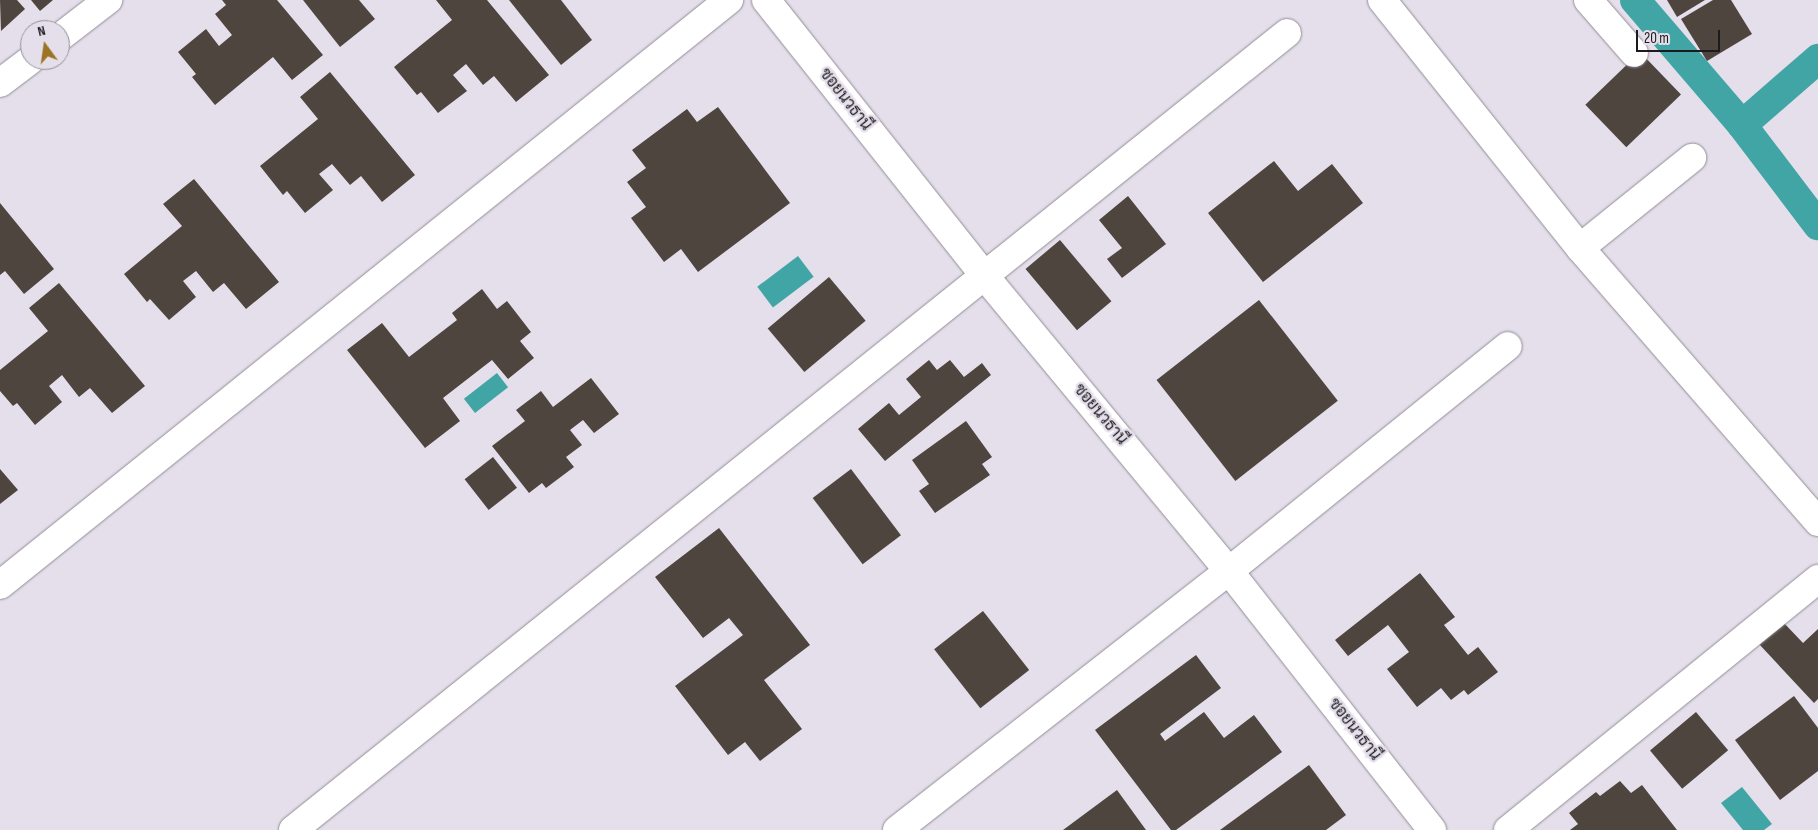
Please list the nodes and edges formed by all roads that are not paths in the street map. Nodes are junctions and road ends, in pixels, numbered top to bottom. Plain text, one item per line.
1 (108, 0) edge
2 (728, 0) edge
3 (766, 0) edge
4 (1382, 0) edge
5 (1588, 0) edge
6 (70, 29) edge
7 (1287, 33) dead end
8 (1634, 53) dead end
9 (20, 68) edge
10 (0, 83) edge
11 (1692, 158) dead end
12 (1580, 248) junction
13 (983, 274) junction
14 (1508, 346) dead end
15 (1818, 522) edge
16 (1229, 571) junction
17 (1818, 579) edge
18 (0, 585) edge
19 (293, 830) edge
20 (898, 830) edge
21 (1432, 830) edge
22 (1508, 830) edge

1 - 6 street
2 - 18 street
3 - 13 street, ซอยนวธานี
4 - 12 street
5 - 8 street
7 - 13 street
9 - 10 street
11 - 12 street
12 - 15 street
13 - 16 street, ซอยนวธานี
13 - 19 street
14 - 16 street
16 - 20 street
16 - 21 street, ซอยนวธานี
17 - 22 street

